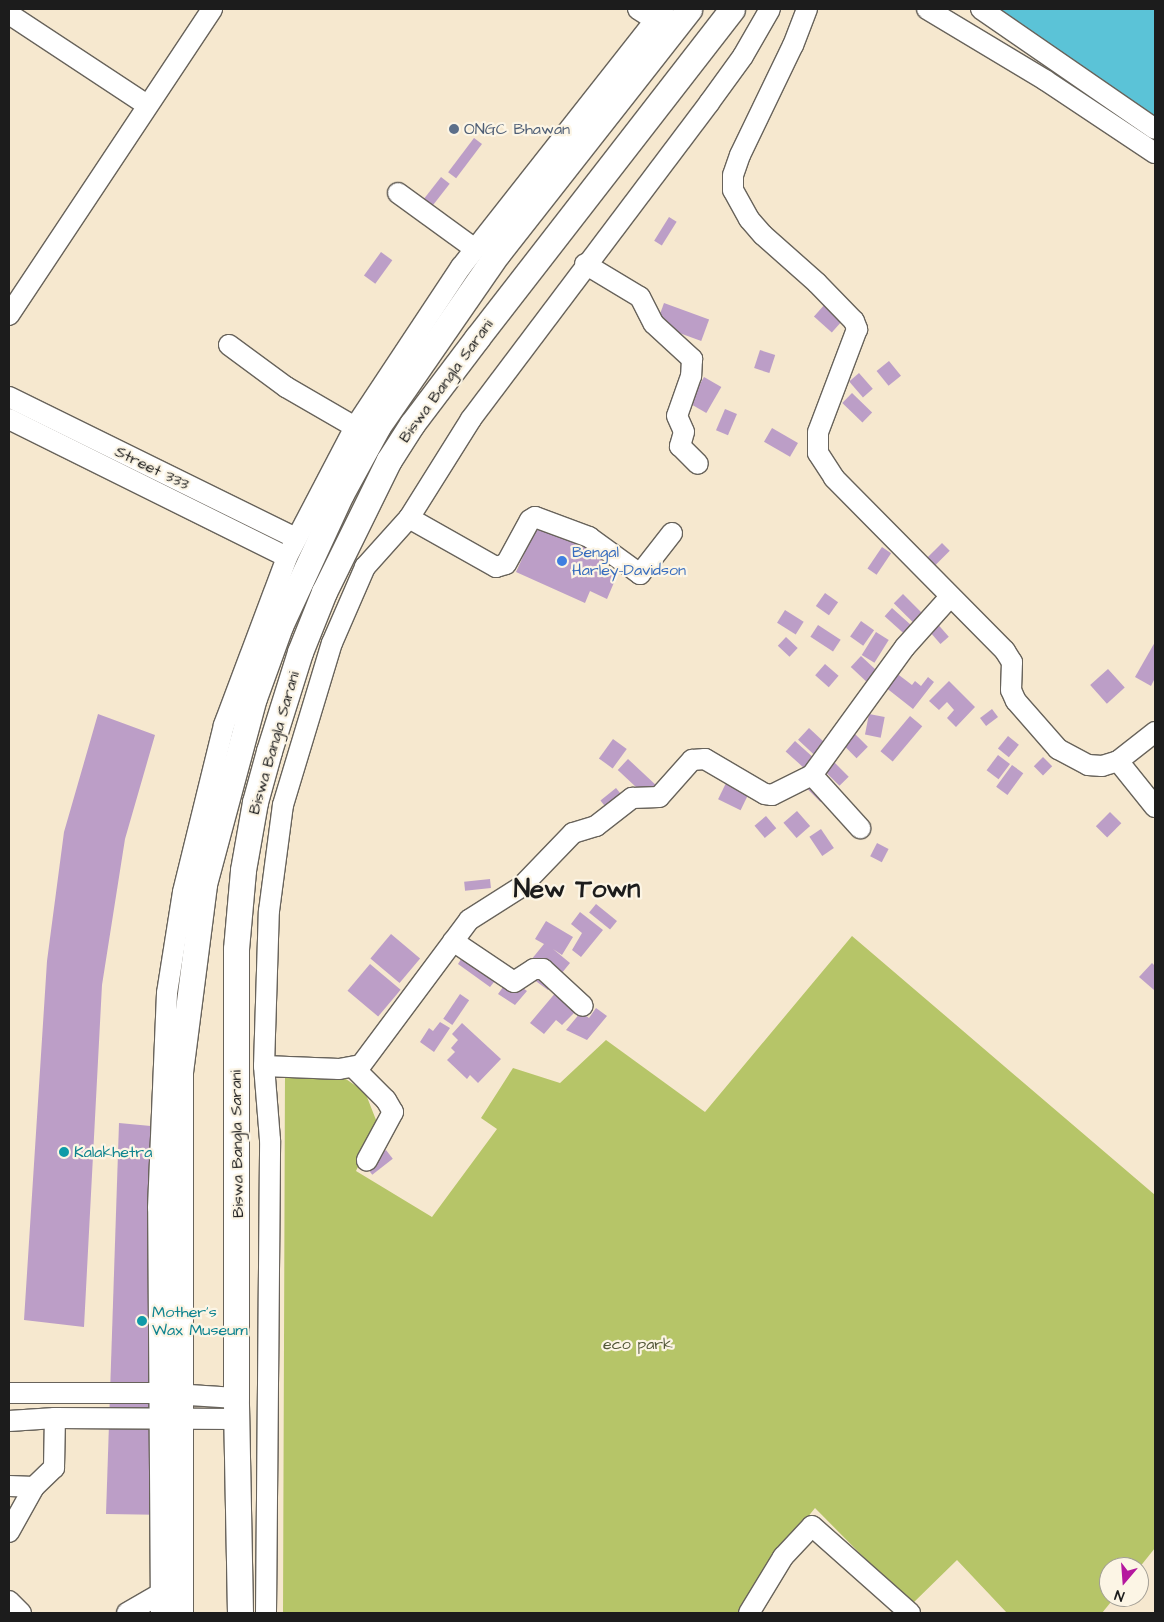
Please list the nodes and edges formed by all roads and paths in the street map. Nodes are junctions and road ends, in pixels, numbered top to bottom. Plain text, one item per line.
1 (212, 9) edge
2 (638, 9) edge
3 (689, 9) edge
4 (732, 9) edge
5 (770, 9) edge
6 (806, 9) edge
7 (926, 9) edge
8 (981, 9) edge
9 (9, 14) edge
10 (659, 14) edge
11 (147, 106) junction
12 (1155, 129) edge
13 (1155, 153) edge
14 (398, 193) dead end
15 (475, 249) junction
16 (585, 264) junction
17 (9, 316) edge
18 (229, 345) dead end
19 (9, 397) edge
20 (9, 419) edge
21 (355, 427) junction
22 (698, 464) dead end
23 (409, 518) junction
24 (672, 533) dead end
25 (296, 538) junction
26 (287, 557) junction
27 (949, 598) junction
28 (1155, 732) edge
29 (1118, 760) junction
30 (812, 775) junction
31 (1155, 807) edge
32 (860, 828) dead end
33 (453, 941) junction
34 (583, 1006) dead end
35 (264, 1066) junction
36 (354, 1068) junction
37 (367, 1160) dead end
38 (9, 1393) edge
39 (168, 1407) junction
40 (236, 1408) junction
41 (55, 1418) junction
42 (9, 1421) edge
43 (9, 1486) edge
44 (34, 1487) junction
45 (9, 1532) edge
46 (9, 1601) edge
47 (161, 1604) edge
48 (21, 1613) edge
49 (127, 1613) edge
50 (180, 1613) edge
51 (240, 1613) edge
52 (266, 1613) edge
53 (749, 1613) edge
54 (910, 1613) edge

1 - 11 street
2 - 10 street
3 - 39 main road, Biswa Bangla Sarani
4 - 40 main road, Biswa Bangla Sarani
5 - 16 street
6 - 27 street
7 - 13 street
8 - 12 street
9 - 11 street
10 - 15 street
11 - 17 street
14 - 15 street
15 - 21 street
16 - 22 street
16 - 23 street
18 - 21 street
19 - 25 street, Street 333
20 - 26 street, Street 333
21 - 25 street
23 - 24 street
23 - 35 street
25 - 26 street
26 - 39 street
27 - 29 street
27 - 30 street
28 - 29 street
29 - 31 street
30 - 32 street
30 - 33 street
33 - 34 street
33 - 36 street
35 - 36 street
35 - 52 street
36 - 37 street
38 - 39 street
39 - 40 street
39 - 41 street
39 - 47 street
39 - 50 main road, Biswa Bangla Sarani
40 - 51 main road, Biswa Bangla Sarani
41 - 42 street
41 - 44 street
43 - 44 street
44 - 45 street
46 - 48 street
47 - 49 street
53 - 54 street

